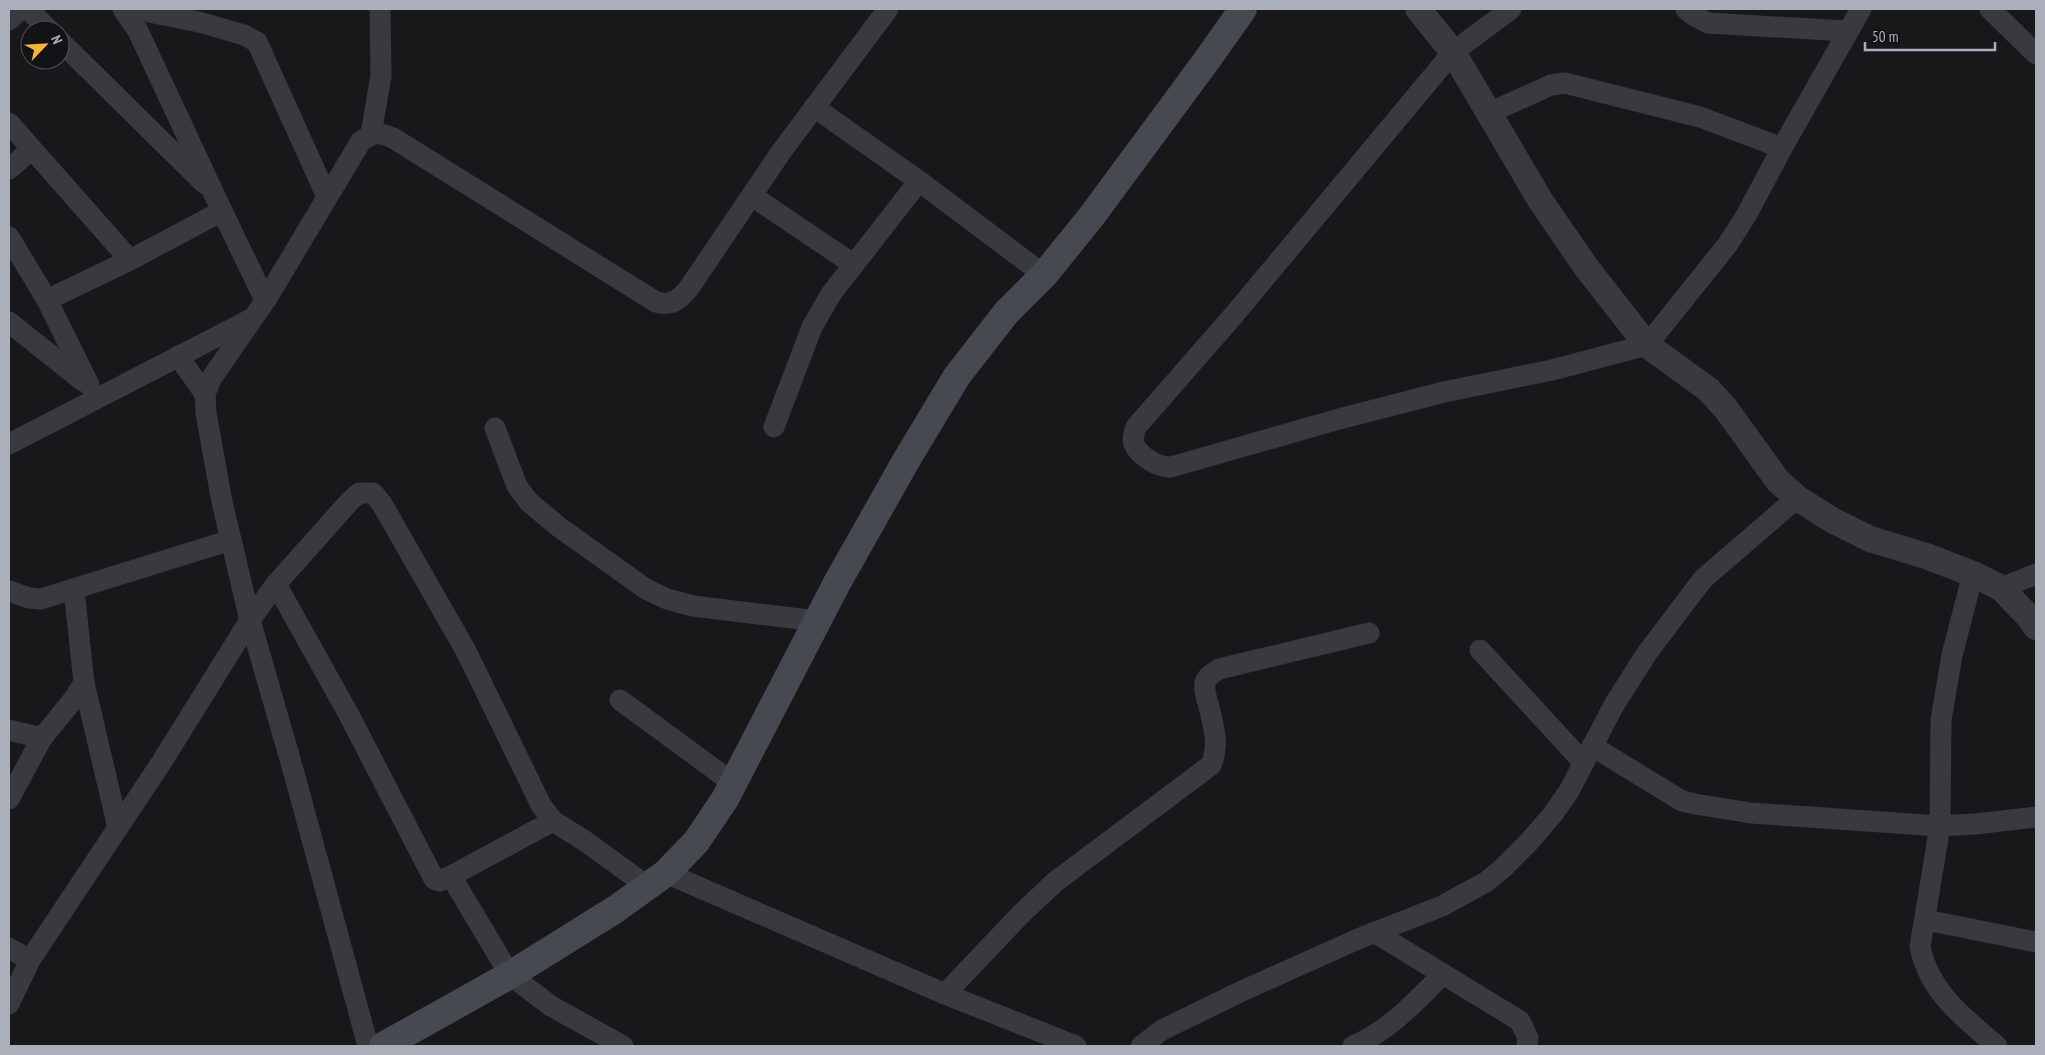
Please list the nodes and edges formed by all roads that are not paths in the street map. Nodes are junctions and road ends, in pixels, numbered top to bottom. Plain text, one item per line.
1 (21, 9) edge
2 (28, 9) edge
3 (123, 9) edge
4 (134, 9) edge
5 (380, 9) edge
6 (888, 9) edge
7 (1243, 9) edge
8 (1418, 9) edge
9 (1511, 9) edge
10 (1686, 9) edge
11 (1861, 9) edge
12 (1990, 9) edge
13 (9, 20) edge
14 (39, 20) edge
15 (1848, 31) junction
16 (70, 51) edge
17 (1453, 52) junction
18 (2036, 54) edge
19 (814, 107) junction
20 (1489, 112) junction
21 (9, 124) edge
22 (371, 134) junction
23 (1782, 148) junction
24 (32, 149) junction
25 (9, 169) edge
26 (919, 181) junction
27 (752, 196) junction
28 (326, 197) junction
29 (217, 202) junction
30 (9, 237) edge
31 (130, 260) junction
32 (853, 264) junction
33 (1044, 275) junction
34 (47, 300) junction
35 (259, 309) junction
36 (9, 322) edge
37 (1647, 345) junction
38 (178, 356) junction
39 (94, 392) junction
40 (205, 394) junction
41 (774, 427) dead end
42 (495, 428) dead end
43 (9, 443) edge
44 (1797, 498) junction
45 (231, 540) junction
46 (1973, 574) junction
47 (2036, 574) edge
48 (276, 584) junction
49 (2001, 588) junction
50 (74, 589) junction
51 (9, 590) edge
52 (250, 620) junction
53 (818, 621) junction
54 (2036, 627) edge
55 (1369, 633) dead end
56 (1480, 650) dead end
57 (84, 683) junction
58 (620, 700) dead end
59 (9, 730) edge
60 (42, 738) junction
61 (1587, 754) junction
62 (733, 783) junction
63 (9, 799) edge
64 (2036, 817) edge
65 (553, 821) junction
66 (1940, 826) junction
67 (118, 828) junction
68 (451, 876) junction
69 (657, 879) junction
70 (1926, 920) junction
71 (1374, 932) junction
72 (2036, 942) edge
73 (9, 948) edge
74 (30, 960) junction
75 (1442, 974) junction
76 (510, 975) junction
77 (945, 994) junction
78 (9, 1004) edge
79 (368, 1046) edge
80 (384, 1046) edge
81 (623, 1046) edge
82 (1076, 1046) edge
83 (1141, 1046) edge
84 (1353, 1046) edge
85 (1527, 1046) edge
86 (1997, 1046) edge

1 - 13 street
2 - 14 street
3 - 29 street
4 - 28 street
5 - 22 street
6 - 19 street
7 - 33 main road
8 - 17 street
9 - 17 street
10 - 15 street
11 - 15 street
12 - 18 street
15 - 23 street
16 - 29 street
17 - 20 street
17 - 37 street
19 - 26 street
19 - 27 street
20 - 23 street
20 - 37 street
21 - 24 street
22 - 27 street
22 - 28 street
23 - 37 street
24 - 25 street
24 - 31 street
26 - 32 street
26 - 33 street
27 - 32 street
28 - 35 street
29 - 31 street
29 - 35 street
30 - 34 street
31 - 34 street
32 - 41 street
33 - 53 main road
34 - 39 street
35 - 38 street
35 - 40 street
36 - 39 street
37 - 44 street
38 - 39 street
38 - 40 street
39 - 43 street
40 - 45 street
42 - 53 street
44 - 46 street
44 - 61 street
45 - 50 street
45 - 52 street
46 - 49 street
46 - 66 street
47 - 49 street
48 - 52 street
48 - 65 street
48 - 68 street
49 - 54 street
50 - 51 street
50 - 57 street
52 - 67 street
52 - 79 street
53 - 62 main road
55 - 77 street
56 - 61 street
57 - 60 street
57 - 67 street
58 - 62 street
59 - 60 street
60 - 63 street
61 - 66 street
61 - 71 street
62 - 69 main road
64 - 66 street
65 - 68 street
65 - 69 street
66 - 70 street
67 - 74 street
68 - 76 street
69 - 76 main road
69 - 77 street
70 - 72 street
70 - 86 street
71 - 75 street
71 - 83 street
73 - 74 street
74 - 78 street
75 - 84 street
75 - 85 street
76 - 80 main road
76 - 81 street
77 - 82 street

